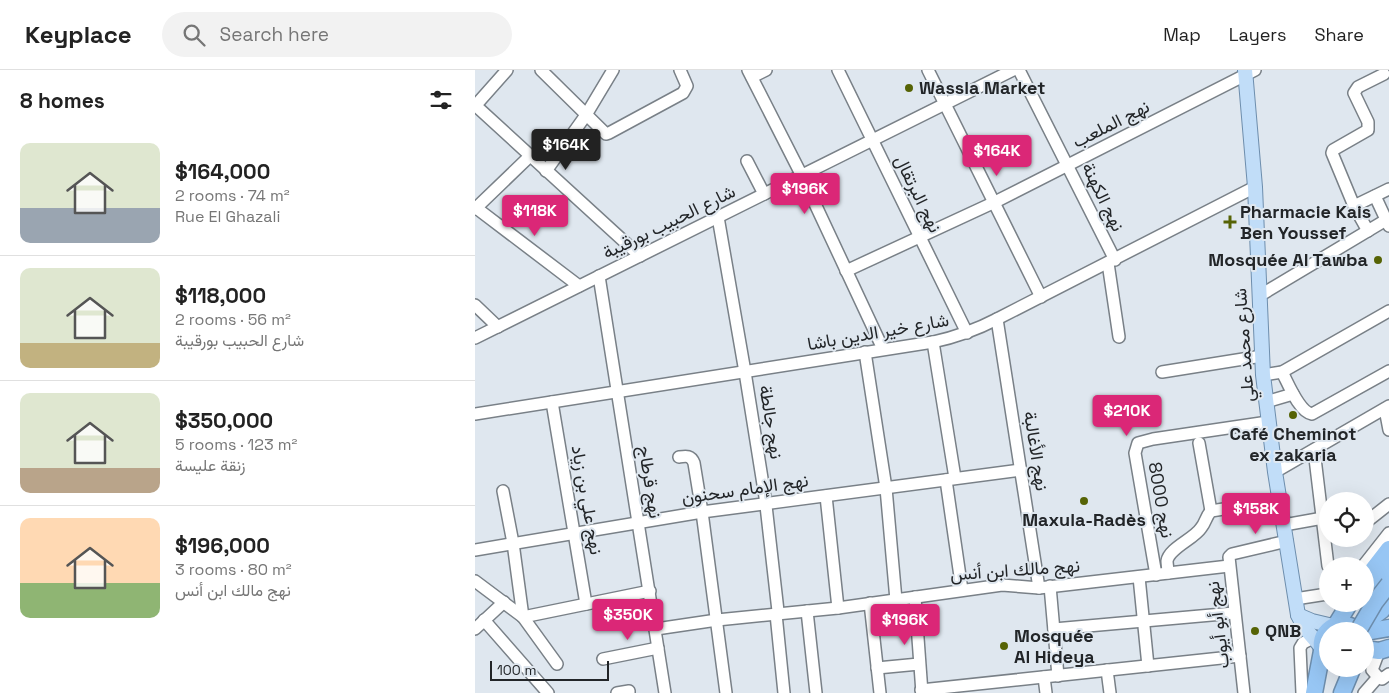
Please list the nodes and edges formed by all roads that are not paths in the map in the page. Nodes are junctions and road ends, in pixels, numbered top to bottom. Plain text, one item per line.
1 (507, 70) edge
2 (541, 70) edge
3 (613, 70) edge
4 (680, 70) edge
5 (766, 70) edge
6 (839, 70) edge
7 (928, 70) edge
8 (1013, 70) edge
9 (1019, 70) edge
10 (1249, 72) edge
11 (1383, 72) edge
12 (750, 74) edge
13 (1389, 85) edge
14 (476, 102) edge
15 (945, 104) junction
16 (586, 115) junction
17 (872, 140) junction
18 (530, 156) junction
19 (747, 161) dead end
20 (1067, 166) junction
21 (546, 171) junction
22 (802, 176) junction
23 (1255, 187) junction
24 (1389, 189) edge
25 (765, 194) junction
26 (1375, 196) junction
27 (995, 202) junction
28 (1354, 206) junction
29 (475, 208) edge
30 (718, 217) junction
31 (1387, 223) edge
32 (1367, 231) junction
33 (919, 236) junction
34 (640, 256) junction
35 (1111, 262) junction
36 (846, 271) junction
37 (599, 276) junction
38 (579, 286) junction
39 (1259, 296) junction
40 (1041, 297) junction
41 (475, 305) edge
42 (1389, 311) edge
43 (997, 320) junction
44 (498, 326) junction
45 (967, 333) junction
46 (1119, 337) dead end
47 (475, 338) edge
48 (933, 342) junction
49 (883, 349) junction
50 (865, 352) junction
51 (1262, 356) junction
52 (1389, 371) edge
53 (745, 372) junction
54 (1162, 372) dead end
55 (1282, 372) junction
56 (1263, 375) junction
57 (618, 392) junction
58 (1293, 394) junction
59 (552, 402) junction
60 (1266, 402) junction
61 (1387, 408) edge
62 (475, 414) edge
63 (1268, 422) junction
64 (1389, 430) edge
65 (1199, 443) dead end
66 (1314, 450) junction
67 (679, 457) dead end
68 (1021, 470) junction
69 (1275, 472) junction
70 (951, 479) junction
71 (887, 488) junction
72 (503, 491) dead end
73 (1321, 492) edge
74 (826, 496) junction
75 (1280, 500) junction
76 (765, 504) junction
77 (1389, 504) edge
78 (1211, 511) junction
79 (702, 512) junction
80 (1374, 516) edge
81 (1319, 521) edge
82 (638, 522) junction
83 (1284, 525) junction
84 (1389, 533) edge
85 (575, 534) junction
86 (1287, 541) junction
87 (513, 543) junction
88 (1389, 549) edge
89 (475, 550) edge
90 (1370, 557) edge
91 (1229, 566) junction
92 (1374, 568) edge
93 (1389, 568) edge
94 (1168, 573) junction
95 (1156, 575) junction
96 (1139, 577) junction
97 (475, 581) edge
98 (1389, 584) edge
99 (1045, 587) junction
100 (1374, 587) edge
101 (962, 590) junction
102 (649, 591) junction
103 (1319, 595) edge
104 (915, 598) junction
105 (1295, 599) junction
106 (896, 600) junction
107 (1389, 600) edge
108 (504, 602) junction
109 (870, 603) junction
110 (586, 604) junction
111 (838, 608) junction
112 (807, 611) junction
113 (1234, 613) junction
114 (775, 614) junction
115 (1298, 615) junction
116 (523, 617) junction
117 (484, 620) junction
118 (717, 620) junction
119 (1143, 620) junction
120 (1357, 622) edge
121 (1363, 622) edge
122 (1319, 623) edge
123 (1389, 628) edge
124 (475, 629) edge
125 (656, 629) junction
126 (1054, 629) junction
127 (1374, 629) edge
128 (1319, 646) edge
129 (658, 648) junction
130 (1319, 648) edge
131 (1378, 649) edge
132 (1240, 656) junction
133 (603, 659) dead end
134 (557, 664) dead end
135 (919, 664) junction
136 (1148, 666) junction
137 (877, 668) junction
138 (1107, 670) junction
139 (1319, 673) edge
140 (1058, 676) junction
141 (1384, 676) edge
142 (1044, 677) junction
143 (1327, 677) edge
144 (1338, 677) edge
145 (1349, 677) edge
146 (985, 688) edge
147 (921, 692) edge
148 (548, 693) edge
149 (617, 693) edge
150 (629, 693) edge
151 (665, 693) edge
152 (726, 693) edge
153 (784, 693) edge
154 (817, 693) edge
155 (880, 693) edge
156 (1046, 693) edge
157 (1110, 693) edge
158 (1244, 693) edge
159 (1302, 693) edge
160 (1314, 693) edge
161 (1323, 693) edge
162 (1334, 693) edge
163 (1342, 693) edge
164 (1364, 693) edge

1 - 14 street
2 - 16 street
3 - 16 street
4 - 16 street
5 - 12 street
6 - 17 street, نهج البرتقال
7 - 15 street
8 - 15 street, شارع الحبيب بورقيبة
9 - 20 street, نهج الكهنة
10 - 20 street, نهج الملعب
10 - 23 main road, شارع محمد علي
11 - 13 street
11 - 28 street
12 - 22 street
14 - 18 street
15 - 17 street, شارع الحبيب بورقيبة
15 - 27 street
16 - 21 street
17 - 22 street, شارع الحبيب بورقيبة
17 - 33 street, نهج البرتقال
18 - 21 street
18 - 29 street
19 - 25 street
20 - 27 street, نهج الملعب
20 - 35 street, نهج الكهنة
21 - 34 street
22 - 25 street, شارع الحبيب بورقيبة
22 - 36 street
23 - 35 street, شارع خير الدين باشا
23 - 39 main road, شارع محمد علي
24 - 26 street
25 - 30 street, شارع الحبيب بورقيبة
26 - 28 street
26 - 31 street
27 - 33 street, نهج الملعب
27 - 40 street
28 - 32 street
29 - 38 street
30 - 34 street, شارع الحبيب بورقيبة
30 - 53 street, نهج جالطة
31 - 32 street
32 - 39 street
33 - 36 street, نهج الملعب
33 - 45 street, نهج البرتقال
34 - 37 street, شارع الحبيب بورقيبة
35 - 40 street, شارع خير الدين باشا
35 - 46 street, نهج الكهنة
36 - 49 street
37 - 38 street, شارع الحبيب بورقيبة
37 - 57 street, نهج قرطاج
38 - 44 street, شارع الحبيب بورقيبة
39 - 51 main road, شارع محمد علي
40 - 43 street, شارع خير الدين باشا
41 - 44 street
42 - 55 street
43 - 45 street, شارع خير الدين باشا
43 - 68 street, نهج الأغالبة
44 - 47 street, شارع الحبيب بورقيبة
45 - 48 street, شارع خير الدين باشا
48 - 49 street, شارع خير الدين باشا
48 - 70 street
49 - 50 street, شارع خير الدين باشا
50 - 53 street, شارع خير الدين باشا
50 - 71 street
51 - 54 street
51 - 56 main road, شارع محمد علي
52 - 58 street
53 - 57 street, شارع خير الدين باشا
53 - 76 street, نهج جالطة
55 - 56 street
55 - 58 street
56 - 60 main road, شارع محمد علي
57 - 59 street, شارع خير الدين باشا
57 - 82 street, نهج قرطاج
58 - 60 street
59 - 62 street, شارع خير الدين باشا
59 - 85 street, نهج علي بن زياد
60 - 63 main road, شارع محمد علي
61 - 64 street
61 - 66 street
63 - 69 main road, شارع محمد علي
63 - 95 street, نهج 8000
65 - 78 street
66 - 69 street
66 - 73 street
67 - 79 street
68 - 70 street, نهج الإمام سحنون
68 - 99 street, نهج الأغالبة
69 - 75 main road, شارع محمد علي
70 - 71 street, نهج الإمام سحنون
70 - 101 street
71 - 74 street, نهج الإمام سحنون
71 - 106 street
72 - 87 street
74 - 76 street, نهج الإمام سحنون
74 - 111 street
75 - 78 street
75 - 83 main road, شارع محمد علي
76 - 79 street, نهج الإمام سحنون
76 - 114 street, نهج جالطة
77 - 80 street
78 - 94 street
79 - 82 street, نهج الإمام سحنون
79 - 118 street
81 - 83 street
82 - 85 street, نهج الإمام سحنون
82 - 102 street, نهج قرطاج
83 - 86 main road, شارع محمد علي
84 - 90 street
85 - 87 street, نهج الإمام سحنون
85 - 110 street, نهج علي بن زياد
86 - 91 street, نهج أبو أيوب
86 - 105 main road, شارع محمد علي
87 - 89 street, نهج الإمام سحنون
87 - 116 street
88 - 92 highway
91 - 94 street, نهج مالك ابن أنس
91 - 113 street, نهج أبو أيوب
93 - 100 highway
94 - 95 street, نهج مالك ابن أنس
95 - 96 street, نهج مالك ابن أنس
96 - 99 street, نهج مالك ابن أنس
96 - 119 street
97 - 108 street
98 - 120 highway, bridge
99 - 101 street, نهج مالك ابن أنس
99 - 126 street, نهج الأغالبة
101 - 104 street, نهج مالك ابن أنس
102 - 110 street
102 - 125 street, نهج قرطاج
103 - 105 street
104 - 106 street, نهج مالك ابن أنس
104 - 135 street
105 - 115 main road, شارع محمد علي
106 - 109 street, نهج مالك ابن أنس
107 - 121 highway
108 - 116 street
108 - 117 street
109 - 111 street, نهج مالك ابن أنس
109 - 137 street
110 - 116 street
111 - 112 street, نهج مالك ابن أنس
112 - 114 street, نهج مالك ابن أنس
112 - 154 street
113 - 119 street
113 - 132 street, نهج أبو أيوب
114 - 118 street, نهج مالك ابن أنس
114 - 153 street, نهج جالطة
115 - 122 main road
115 - 128 main road
116 - 134 street
117 - 124 street
117 - 148 street
118 - 125 street, نهج مالك ابن أنس
118 - 152 street
119 - 126 street
119 - 136 street
123 - 127 highway
125 - 129 street, نهج قرطاج
126 - 140 street, نهج الأغالبة
129 - 133 street
129 - 151 street, نهج قرطاج
130 - 159 street
131 - 141 street
132 - 136 street
132 - 158 street, نهج أبو أيوب
135 - 137 street
135 - 147 street
136 - 138 street
137 - 155 street
138 - 140 street
138 - 157 street
139 - 160 highway
140 - 142 street
141 - 164 street
142 - 146 street
142 - 156 street
143 - 161 highway
144 - 162 highway
145 - 163 highway
146 - 147 street
149 - 150 street

